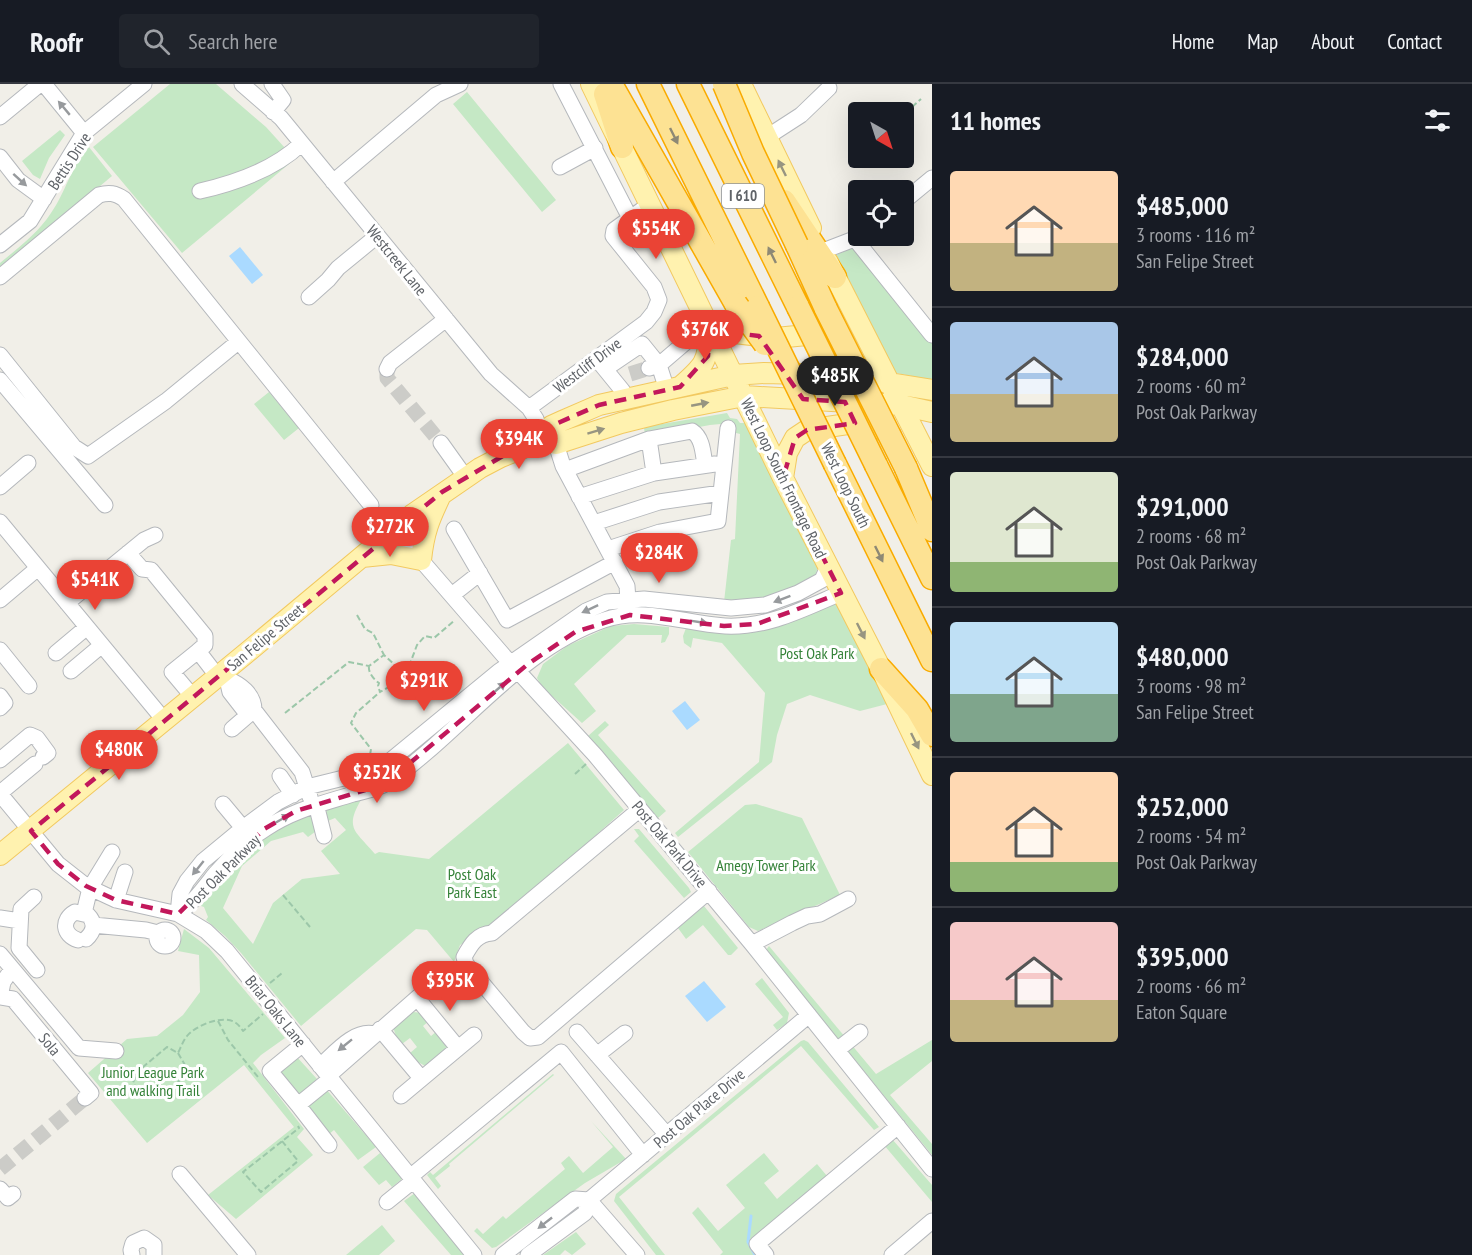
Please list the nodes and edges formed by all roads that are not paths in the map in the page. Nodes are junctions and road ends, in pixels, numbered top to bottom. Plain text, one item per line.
1 (42, 84) edge
2 (144, 84) edge
3 (242, 84) edge
4 (272, 84) edge
5 (460, 84) edge
6 (561, 84) edge
7 (591, 84) edge
8 (602, 84) edge
9 (611, 84) edge
10 (648, 84) edge
11 (688, 84) edge
12 (716, 84) edge
13 (724, 84) edge
14 (741, 84) edge
15 (829, 88) dead end
16 (273, 111) junction
17 (0, 117) edge
18 (84, 133) junction
19 (767, 137) junction
20 (301, 144) junction
21 (622, 147) junction
22 (595, 148) junction
23 (0, 157) edge
24 (560, 167) dead end
25 (932, 177) edge
26 (333, 182) junction
27 (200, 191) dead end
28 (914, 193) edge
29 (44, 199) junction
30 (650, 204) junction
31 (630, 218) junction
32 (377, 236) junction
33 (848, 241) edge
34 (0, 245) edge
35 (866, 246) edge
36 (823, 251) junction
37 (0, 277) edge
38 (835, 277) junction
39 (309, 297) dead end
40 (747, 305) junction
41 (852, 311) junction
42 (446, 319) junction
43 (710, 330) junction
44 (932, 335) edge
45 (687, 341) dead end
46 (238, 342) junction
47 (0, 355) edge
48 (652, 363) junction
49 (387, 369) dead end
50 (606, 371) junction
51 (630, 371) tunnel mouth
52 (733, 375) junction
53 (0, 380) edge
54 (889, 382) junction
55 (674, 388) junction
56 (932, 390) edge
57 (744, 396) junction
58 (627, 399) junction
59 (901, 405) junction
60 (529, 408) junction
61 (932, 412) edge
62 (728, 428) dead end
63 (649, 440) junction
64 (549, 442) junction
65 (441, 443) tunnel mouth
66 (930, 453) edge
67 (28, 463) dead end
68 (724, 463) junction
69 (705, 465) junction
70 (565, 470) junction
71 (654, 473) junction
72 (465, 478) junction
73 (783, 478) junction
74 (0, 487) edge
75 (442, 492) junction
76 (721, 493) junction
77 (579, 496) junction
78 (371, 505) dead end
79 (105, 506) dead end
80 (0, 522) edge
81 (594, 523) junction
82 (454, 529) dead end
83 (395, 530) junction
84 (932, 530) edge
85 (155, 535) dead end
86 (5, 539) edge
87 (128, 553) junction
88 (612, 556) junction
89 (362, 557) junction
90 (421, 560) junction
91 (828, 567) junction
92 (38, 568) junction
93 (480, 573) junction
94 (932, 578) edge
95 (842, 593) junction
96 (452, 595) junction
97 (0, 600) edge
98 (628, 600) junction
99 (678, 602) junction
100 (67, 603) junction
101 (676, 619) junction
102 (94, 636) junction
103 (0, 650) edge
104 (198, 651) junction
105 (932, 660) edge
106 (514, 667) junction
107 (881, 669) junction
108 (222, 676) junction
109 (29, 686) dead end
110 (0, 696) edge
111 (193, 697) junction
112 (0, 708) edge
113 (249, 714) junction
114 (164, 720) junction
115 (232, 729) dead end
116 (932, 735) edge
117 (0, 760) edge
118 (932, 775) edge
119 (280, 776) dead end
120 (307, 787) junction
121 (0, 793) edge
122 (293, 795) junction
123 (314, 805) junction
124 (640, 808) junction
125 (228, 810) dead end
126 (243, 828) junction
127 (31, 831) junction
128 (214, 831) dead end
129 (324, 836) dead end
130 (224, 843) junction
131 (0, 855) edge
132 (108, 859) dead end
133 (125, 873) dead end
134 (90, 888) junction
135 (709, 891) junction
136 (34, 897) dead end
137 (848, 899) dead end
138 (116, 900) junction
139 (84, 913) junction
140 (175, 913) junction
141 (0, 918) edge
142 (20, 921) junction
143 (93, 925) junction
144 (752, 944) junction
145 (0, 954) edge
146 (12, 969) junction
147 (38, 970) dead end
148 (440, 978) dead end
149 (0, 997) edge
150 (417, 998) junction
151 (809, 1015) junction
152 (377, 1032) junction
153 (577, 1032) dead end
154 (860, 1032) dead end
155 (625, 1033) dead end
156 (474, 1035) dead end
157 (303, 1044) junction
158 (458, 1048) junction
159 (837, 1050) junction
160 (117, 1051) dead end
161 (597, 1055) junction
162 (326, 1073) junction
163 (421, 1078) junction
164 (401, 1096) dead end
165 (85, 1098) dead end
166 (298, 1105) junction
167 (898, 1126) junction
168 (667, 1135) junction
169 (329, 1145) dead end
170 (643, 1155) junction
171 (932, 1169) edge
172 (180, 1174) dead end
173 (412, 1179) junction
174 (589, 1200) junction
175 (387, 1202) dead end
176 (932, 1221) edge
177 (132, 1255) edge
178 (154, 1255) edge
179 (248, 1255) edge
180 (474, 1255) edge
181 (503, 1255) edge
182 (528, 1255) edge
183 (637, 1255) edge
184 (766, 1255) edge
185 (892, 1255) edge

1 - 17 street
18 -> 1 street
2 - 18 street, Bettis Drive
3 - 16 street, Westcreek Lane
4 - 16 street
5 - 26 street
6 - 22 street
7 - 21 main road, West Loop South Frontage Road
8 - 21 highway
9 - 40 highway
10 -> 40 highway, West Loop South / I 610
94 -> 11 highway, I 610, bridge
12 - 38 highway
13 - 84 highway, bridge
14 - 19 main road
15 - 19 street
16 - 20 street, Westcreek Lane
18 - 29 street, Bettis Drive
36 -> 19 main road
20 - 26 street, Westcreek Lane
20 - 27 street
21 - 30 main road, West Loop South Frontage Road
22 - 24 street
22 - 31 street
23 -> 29 street
25 - 28 street
26 - 32 street, Westcreek Lane
29 - 34 street, Bettis Drive
30 - 31 street
30 - 43 main road, West Loop South Frontage Road
31 - 50 street, Westcliff Drive
32 - 39 street
32 - 42 street, Westcreek Lane
33 - 36 street
35 - 44 street
36 - 38 main road
37 - 46 street
38 - 41 main road
40 -> 105 highway, West Loop South / I 610, bridge
41 - 43 main road
41 - 54 main road
42 - 49 street
42 - 60 street, Westcreek Lane
43 - 52 main road, West Loop South Frontage Road
43 - 55 main road
45 - 48 street
46 - 47 street
46 - 78 street
48 - 50 street
48 - 55 street
50 - 51 street
50 - 58 street
50 - 60 street, Westcliff Drive
52 - 54 main road, San Felipe Street
52 - 55 main road, San Felipe Street
52 - 57 main road, West Loop South Frontage Road
53 - 79 street
54 - 56 main road, San Felipe Street
54 - 59 main road
55 - 58 main road, San Felipe Street
57 - 59 main road, San Felipe Street
64 -> 57 main road, San Felipe Street
57 - 73 main road, West Loop South Frontage Road
58 - 64 main road, San Felipe Street
59 - 61 main road, San Felipe Street
59 - 66 main road
60 - 64 street, Westcreek Lane
62 - 68 street
63 - 69 street
63 - 70 street
63 - 71 street
64 - 70 street, Westcreek Lane
64 - 72 main road, San Felipe Street
65 - 72 street
66 - 73 main road
67 - 74 street
68 - 69 street
68 - 76 street
69 - 71 street
70 - 77 street, Westcreek Lane
71 - 77 street
72 - 75 main road, San Felipe Street
73 - 91 main road, West Loop South Frontage Road
75 - 83 main road, San Felipe Street
75 - 90 main road
76 - 81 street
76 - 88 street
77 - 81 street, Westcreek Lane
80 - 86 street
81 - 88 street, Westcreek Lane
82 - 93 street
83 - 89 main road, San Felipe Street
83 - 90 street, Post Oak Park Drive
85 - 87 street
86 - 92 street
87 - 100 street
87 - 104 street
88 - 93 street
88 - 98 street, Westcreek Lane
89 - 90 main road
89 - 108 main road, San Felipe Street
90 - 96 street, Post Oak Park Drive
91 - 95 main road, West Loop South Frontage Road
91 -> 99 street, Post Oak Parkway
92 - 97 street
92 - 100 street
93 - 96 street
101 -> 95 street, Post Oak Parkway
95 -> 107 main road, West Loop South Frontage Road
96 - 106 street, Post Oak Park Drive
98 - 99 street, Post Oak Parkway
98 -> 106 street, Post Oak Parkway
99 - 101 street
100 - 102 street
101 - 106 street, Post Oak Parkway
102 - 102 street
102 - 114 street
103 - 109 street
104 - 108 street
104 - 111 street
106 - 120 street, Post Oak Parkway
123 -> 106 street, Post Oak Parkway
106 - 124 street, Post Oak Park Drive
107 - 116 highway
107 -> 118 main road, West Loop South Frontage Road
108 - 111 main road, San Felipe Street
108 - 113 street
110 - 112 street
111 - 114 main road, San Felipe Street
113 - 115 street
113 - 120 street
114 - 127 main road, San Felipe Street
117 - 121 street
119 - 122 street
120 - 122 street, Post Oak Parkway
120 - 123 street
121 - 127 street, Briar Oaks Lane
122 - 126 street, Post Oak Parkway
123 - 129 street
140 -> 123 street, Post Oak Parkway
124 - 135 street, Post Oak Park Drive
124 - 135 street
125 - 126 street
126 - 130 street, Post Oak Parkway
127 - 131 main road, San Felipe Street
127 - 134 street, Briar Oaks Lane
128 - 130 street
130 -> 140 street, Post Oak Parkway
132 - 134 street
133 - 138 street
134 - 138 street, Briar Oaks Lane
134 - 139 street
135 - 144 street, Post Oak Park Drive
136 - 142 street
137 - 144 street
138 - 140 street, Briar Oaks Lane
139 - 143 street
139 - 143 street
140 - 143 street
140 - 157 street, Briar Oaks Lane
141 - 142 street
142 - 147 street
144 - 151 street, Post Oak Park Drive
145 - 146 street
146 - 149 street, Sola
146 - 160 street
148 - 150 street
149 - 165 street, Sola
150 - 152 street
150 - 158 street
151 - 159 street, Post Oak Park Drive
151 - 168 street, Post Oak Place Drive
152 - 162 street
152 - 163 street
153 - 161 street
154 - 159 street
155 - 161 street
156 - 158 street
157 - 162 street, Briar Oaks Lane
157 - 166 street
158 - 163 street
159 - 167 street, Post Oak Park Drive
161 - 168 street
162 - 166 street
162 - 173 street, Briar Oaks Lane
163 - 164 street
166 - 169 street
167 - 171 street, Post Oak Park Drive
167 - 184 street
168 - 170 street, Post Oak Place Drive
170 - 173 street
170 - 174 street, Post Oak Place Drive
172 - 179 street
173 - 175 street
173 - 180 street, Briar Oaks Lane
174 -> 181 street, Post Oak Place Drive
174 - 182 street, Post Oak Place Drive
174 - 183 street
176 - 185 street
177 - 178 street

